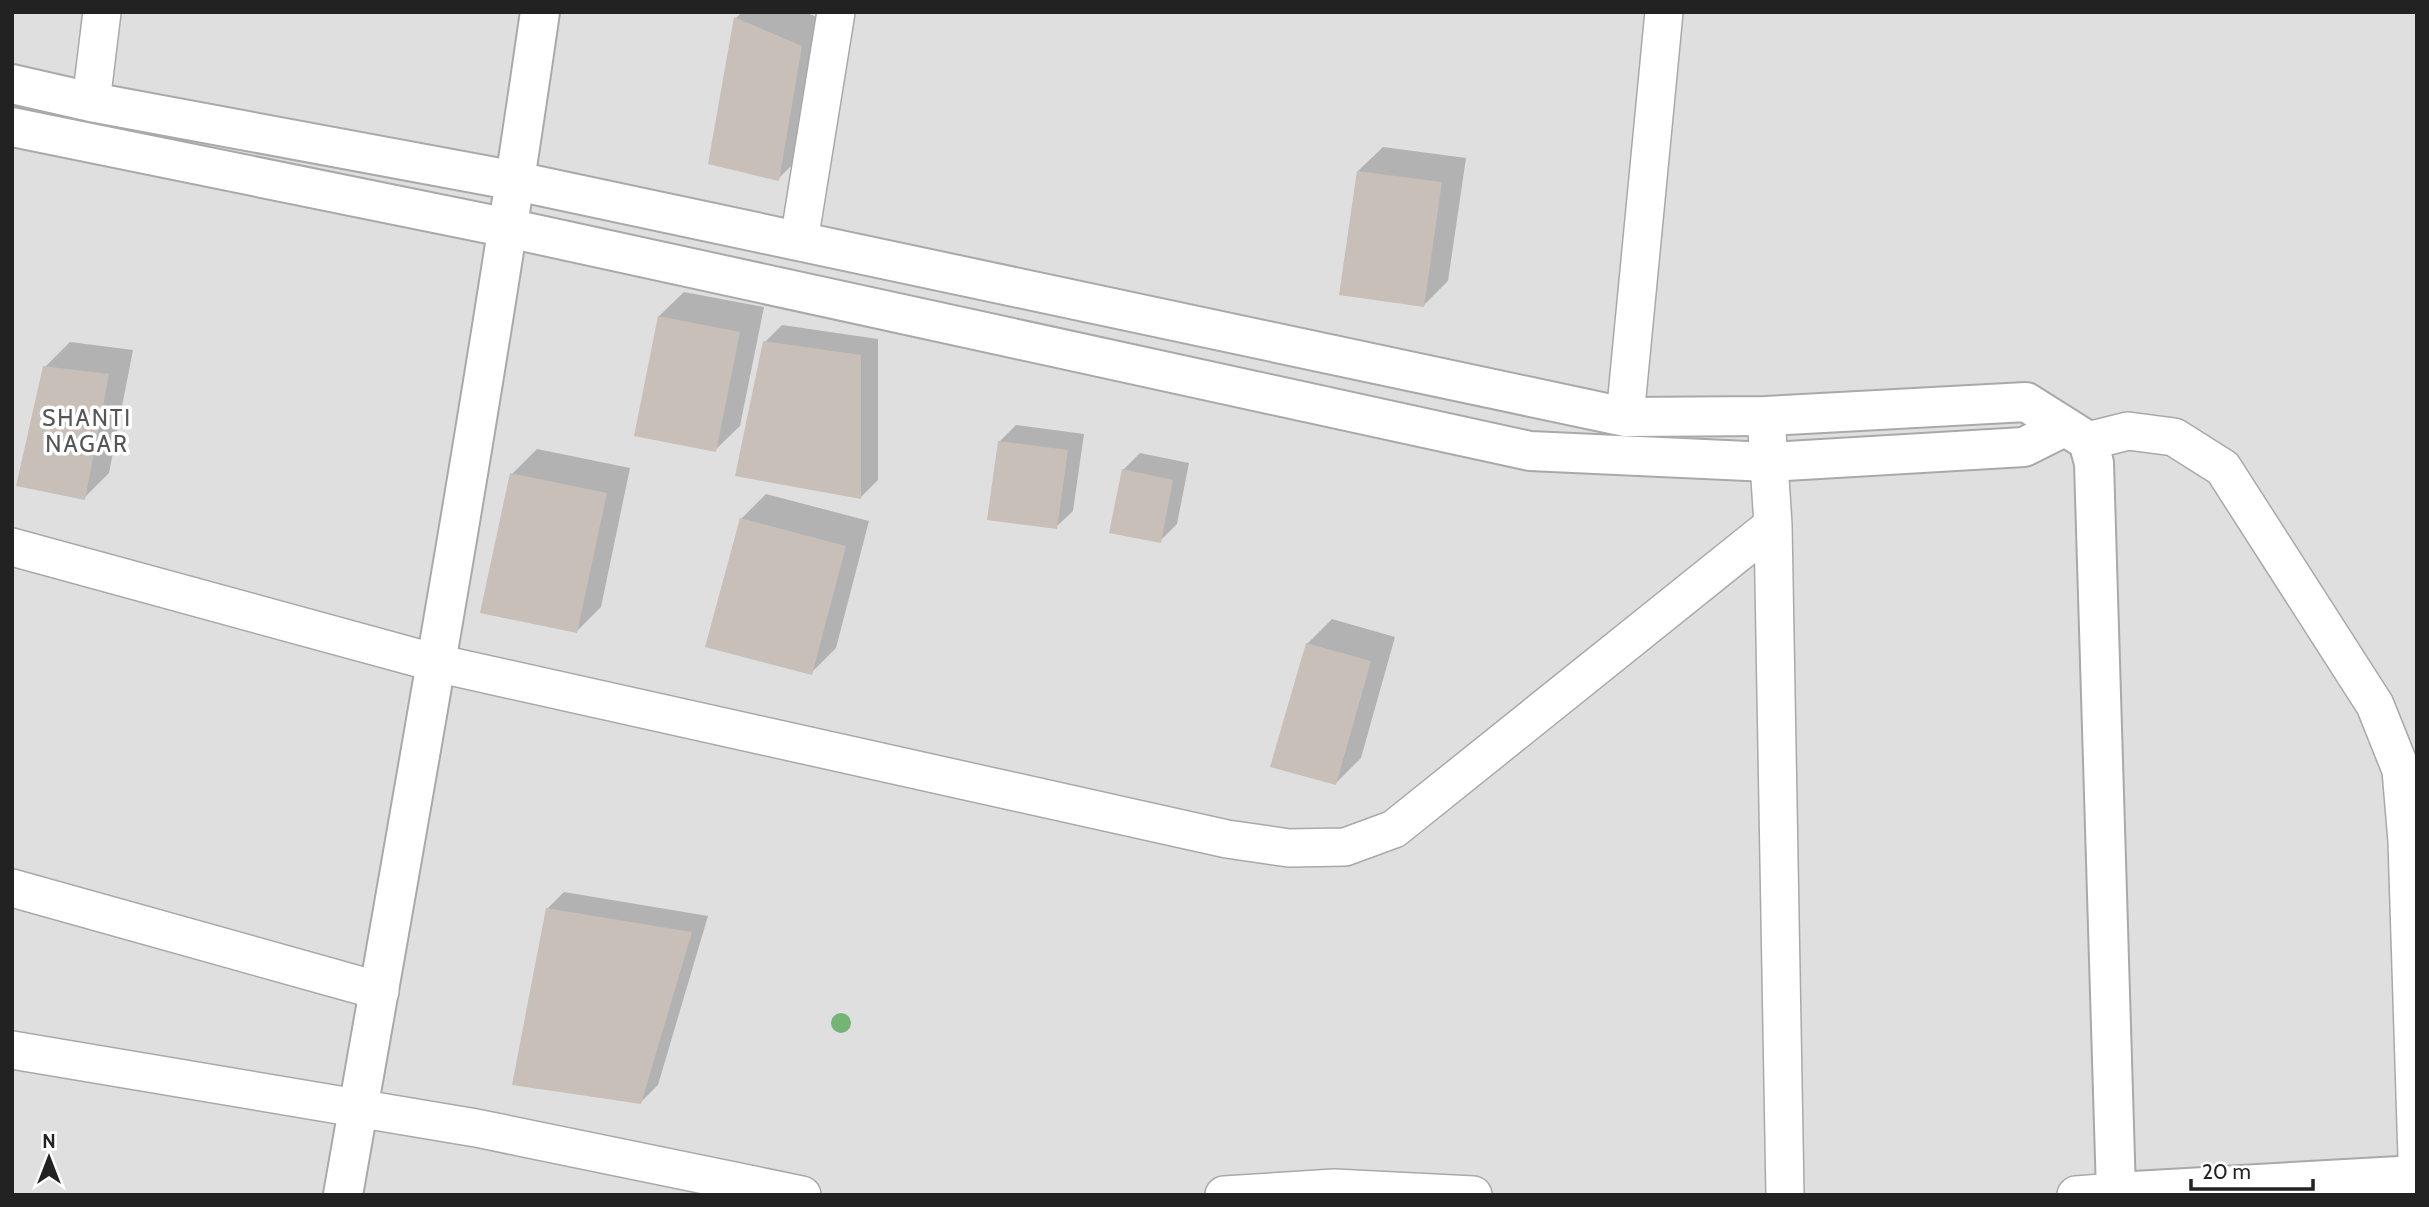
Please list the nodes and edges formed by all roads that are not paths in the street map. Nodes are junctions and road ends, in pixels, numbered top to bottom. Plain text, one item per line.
1 (102, 12) edge
2 (540, 12) edge
3 (836, 12) edge
4 (1664, 12) edge
5 (12, 84) edge
6 (91, 102) junction
7 (12, 127) edge
8 (516, 181) junction
9 (508, 228) junction
10 (799, 241) junction
11 (1766, 416) junction
12 (1625, 417) junction
13 (2076, 434) junction
14 (1769, 462) junction
15 (1773, 525) junction
16 (12, 547) edge
17 (436, 663) junction
18 (12, 888) edge
19 (380, 991) junction
20 (12, 1050) edge
21 (358, 1107) junction
22 (2417, 1157) edge
23 (2417, 1175) edge
24 (2116, 1192) junction
25 (343, 1195) edge
26 (802, 1195) edge
27 (1224, 1195) edge
28 (1473, 1195) edge
29 (1785, 1195) edge
30 (2076, 1195) edge

1 - 6 street
2 - 8 street
3 - 10 street
4 - 12 street
5 - 6 street
6 - 8 street
7 - 9 street
8 - 9 street
8 - 10 street
9 - 14 street
9 - 17 street
10 - 12 street
11 - 12 street
11 - 13 street
11 - 14 street
13 - 14 street
13 - 22 street
13 - 24 street
14 - 15 street
15 - 17 street
15 - 29 street
16 - 17 street
17 - 19 street
18 - 19 street
19 - 21 street
20 - 21 street
21 - 25 street
21 - 26 street
23 - 24 street
24 - 30 street
27 - 28 street

